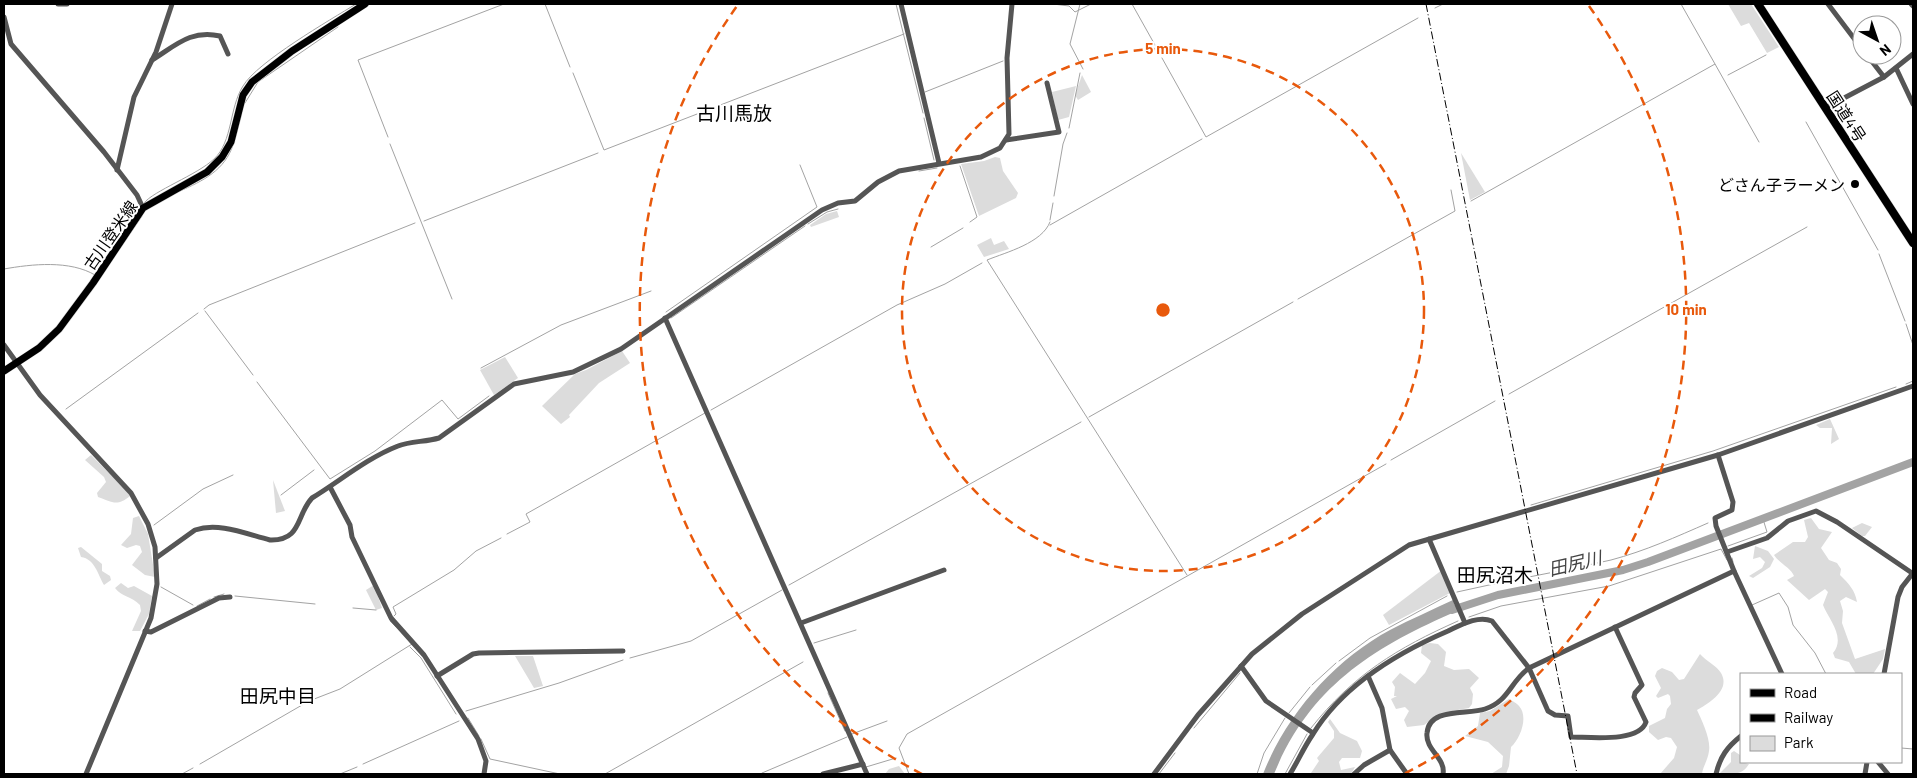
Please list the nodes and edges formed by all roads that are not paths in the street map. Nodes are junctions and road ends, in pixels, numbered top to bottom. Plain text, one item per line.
1 (58, 4) edge
2 (67, 4) edge
3 (172, 4) edge
4 (365, 4) edge
5 (900, 4) edge
6 (1012, 4) edge
7 (1758, 4) edge
8 (1828, 4) edge
9 (4, 17) edge
10 (1852, 35) edge
11 (228, 54) dead end
12 (1913, 54) edge
13 (151, 61) junction
14 (1875, 65) edge
15 (1896, 68) junction
16 (1884, 76) junction
17 (1047, 83) dead end
18 (1913, 104) edge
19 (1825, 108) junction
20 (1006, 140) junction
21 (939, 163) junction
22 (117, 170) junction
23 (142, 208) junction
24 (1913, 243) edge
25 (665, 318) junction
26 (4, 345) edge
27 (17, 363) junction
28 (4, 371) edge
29 (1913, 386) edge
30 (1718, 455) junction
31 (330, 487) junction
32 (1429, 539) junction
33 (1727, 552) junction
34 (156, 558) junction
35 (944, 570) dead end
36 (1734, 571) junction
37 (1913, 573) edge
38 (230, 597) dead end
39 (801, 623) junction
40 (1465, 623) junction
41 (1615, 626) junction
42 (146, 631) junction
43 (623, 651) dead end
44 (1241, 666) junction
45 (1529, 668) junction
46 (1782, 673) edge
47 (1884, 673) edge
48 (437, 676) junction
49 (1368, 676) junction
50 (1313, 733) junction
51 (1740, 737) edge
52 (1390, 750) junction
53 (1879, 763) edge
54 (863, 764) junction
55 (86, 774) edge
56 (484, 774) edge
57 (823, 774) edge
58 (867, 774) edge
59 (1154, 774) edge
60 (1290, 774) edge
61 (1354, 774) edge
62 (1407, 774) edge
63 (1443, 774) edge
64 (1716, 774) edge
65 (1888, 774) edge

1 - 2 street
3 - 13 street
4 - 23 main road, 古川登米線
5 - 21 street
6 - 20 street
7 - 19 highway, 国道4号
8 - 10 street
9 - 22 street
11 - 13 street
12 - 15 street
13 - 22 street
14 - 16 street
15 - 16 street
15 - 18 street
16 - 19 street
17 - 20 street
19 - 24 highway, 国道4号
20 - 21 street
21 - 25 street
22 - 23 street
23 - 27 main road, 古川登米線
25 - 31 street
25 - 39 street
26 - 27 street
27 - 28 main road, 古川登米線
27 - 34 street
29 - 30 street
30 - 32 street
30 - 33 street
31 - 34 street
31 - 48 street
32 - 40 street
32 - 44 street
33 - 36 street
33 - 37 street
34 - 42 street
35 - 39 street
36 - 41 street
36 - 46 street
37 - 47 street
38 - 42 street
39 - 54 street
40 - 45 street
40 - 49 street
41 - 45 street
41 - 45 street
42 - 55 street
43 - 48 street
44 - 50 street
44 - 59 street
45 - 63 street
48 - 56 street
49 - 50 street
49 - 52 street
50 - 60 street
51 - 64 street
52 - 61 street
52 - 62 street
53 - 65 street
54 - 57 street
54 - 58 street

